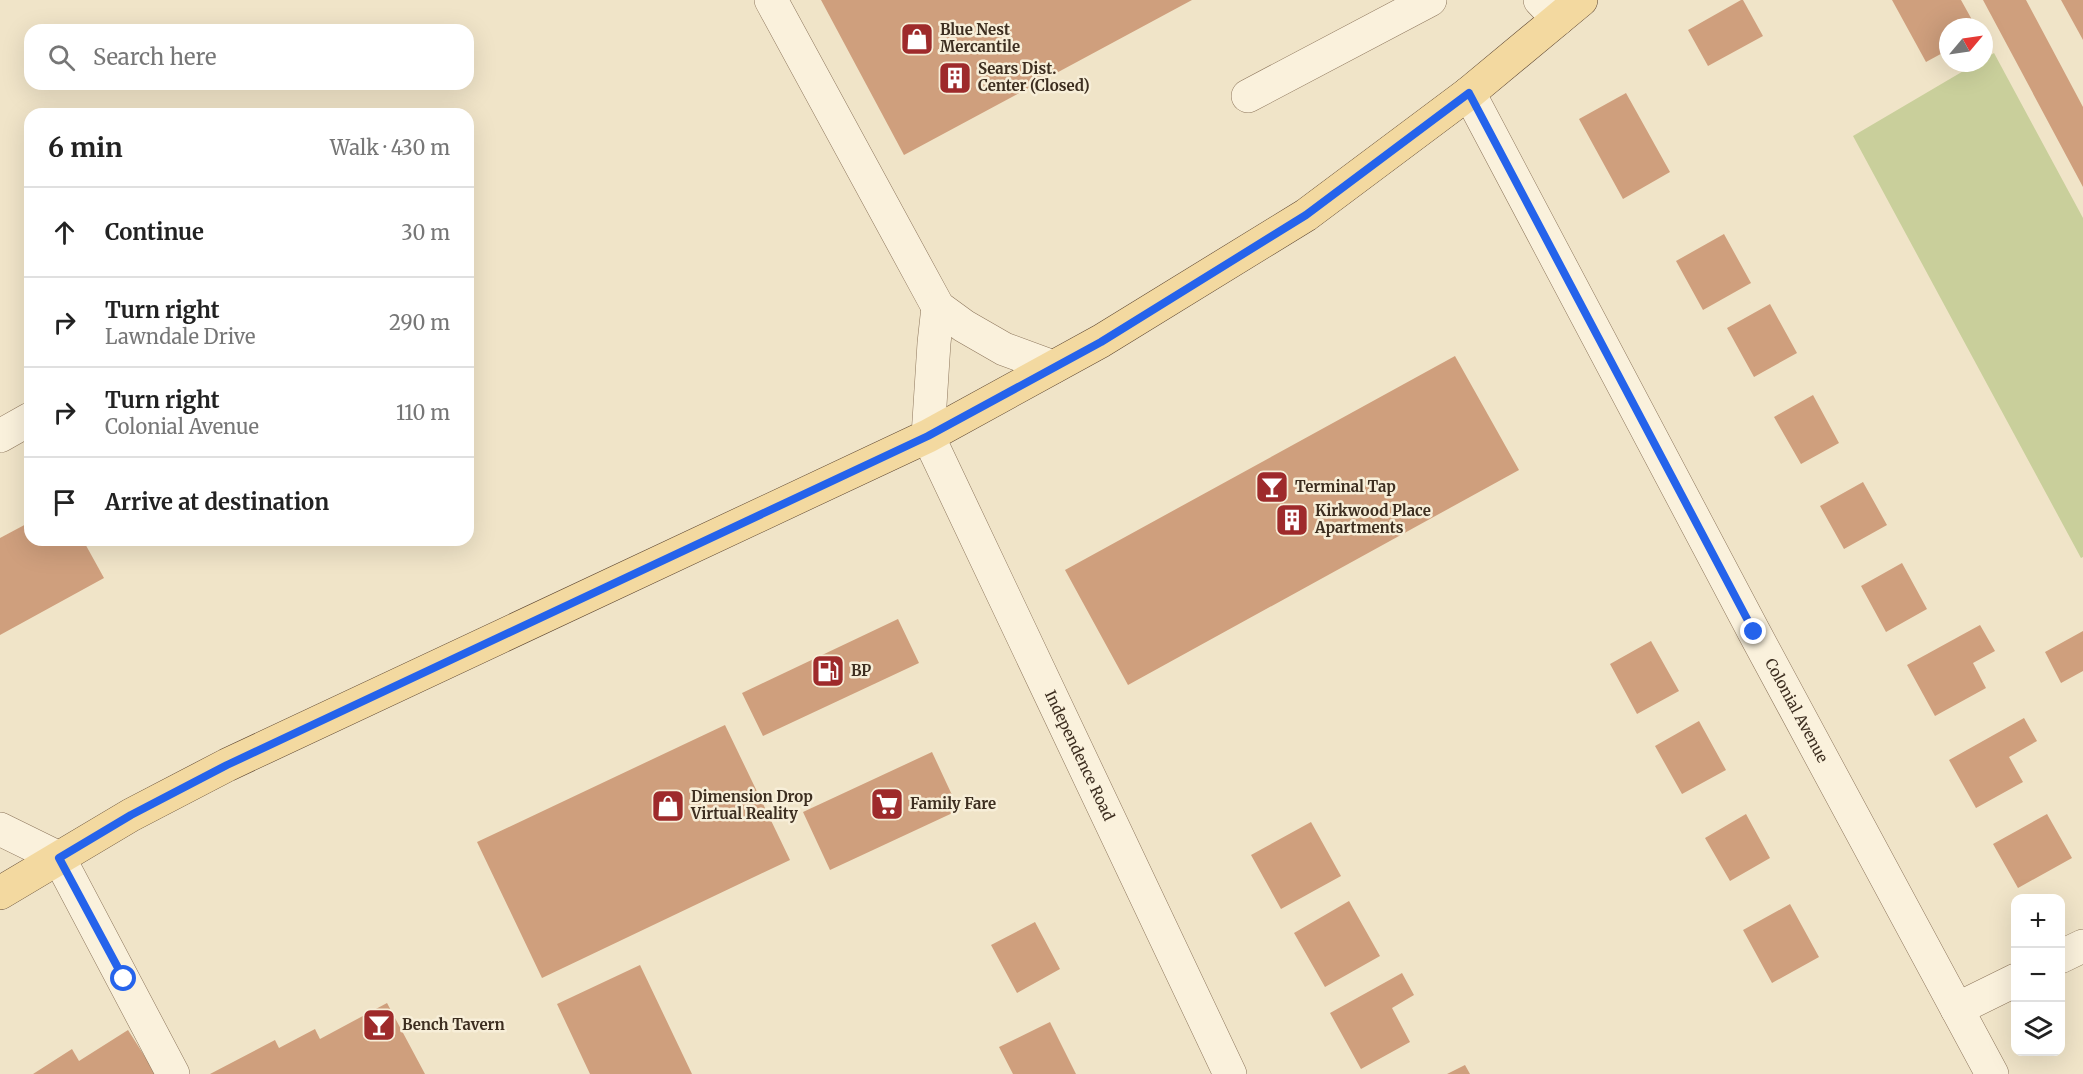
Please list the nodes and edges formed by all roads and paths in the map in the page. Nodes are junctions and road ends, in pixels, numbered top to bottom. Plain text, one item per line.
1 (771, 0) edge
2 (1430, 0) edge
3 (1559, 6) edge
4 (1469, 93) junction
5 (1248, 96) dead end
6 (938, 307) junction
7 (1053, 367) junction
8 (24, 422) edge
9 (0, 436) edge
10 (928, 436) junction
11 (0, 829) edge
12 (59, 858) junction
13 (0, 893) edge
14 (2083, 945) edge
15 (2065, 955) edge
16 (2011, 982) edge
17 (1957, 1009) junction
18 (173, 1074) edge
19 (1230, 1074) edge
20 (1992, 1074) edge

1 - 6 street
2 - 5 street
3 - 4 main road
4 - 7 main road
4 - 17 street, Colonial Avenue
6 - 7 street
6 - 10 street
7 - 10 main road
8 - 9 street
10 - 12 main road
10 - 19 street, Independence Road
11 - 12 street
12 - 13 main road
12 - 18 street
14 - 15 street
16 - 17 street
17 - 20 street, Colonial Avenue

